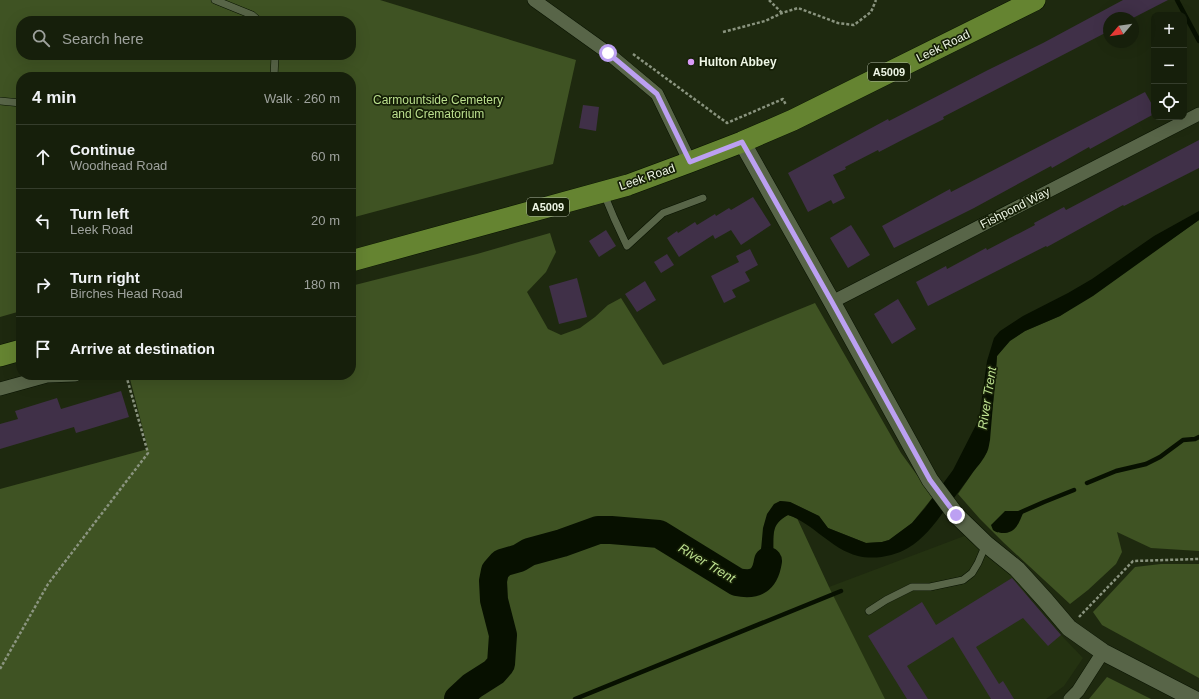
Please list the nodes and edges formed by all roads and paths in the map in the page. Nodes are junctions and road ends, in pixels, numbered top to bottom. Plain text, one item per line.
1 (215, 0) edge
2 (536, 0) edge
3 (769, 0) edge
4 (876, 0) edge
5 (1035, 0) edge
6 (782, 13) junction
7 (253, 16) edge
8 (723, 32) dead end
9 (631, 52) dead end
10 (275, 60) edge
11 (274, 72) edge
12 (0, 101) edge
13 (16, 103) edge
14 (1199, 114) edge
15 (793, 120) junction
16 (742, 142) junction
17 (690, 162) junction
18 (603, 192) junction
19 (702, 198) dead end
20 (356, 260) edge
21 (832, 302) junction
22 (16, 351) edge
23 (0, 356) edge
24 (33, 380) edge
25 (127, 380) edge
26 (0, 389) edge
27 (986, 544) junction
28 (1199, 559) edge
29 (869, 611) dead end
30 (1068, 628) junction
31 (1103, 652) junction
32 (0, 669) edge
33 (1070, 699) edge
34 (1194, 699) edge

1 - 7 lane
2 - 17 street
3 - 6 path
4 - 6 path
5 - 15 main road, Leek Road / A5009
6 - 8 path
9 - 15 path
10 - 11 lane
12 - 13 lane
14 - 21 street, Fishpond Way
15 - 16 main road, Leek Road / A5009
16 - 17 main road, Leek Road / A5009
16 - 21 street
17 - 18 main road, Leek Road / A5009
18 - 19 lane
18 - 20 main road, Leek Road / A5009
21 - 27 street
22 - 23 main road
24 - 26 street
25 - 32 path
27 - 29 lane
27 - 30 street
28 - 30 path
30 - 31 street
31 - 33 street
31 - 34 street

